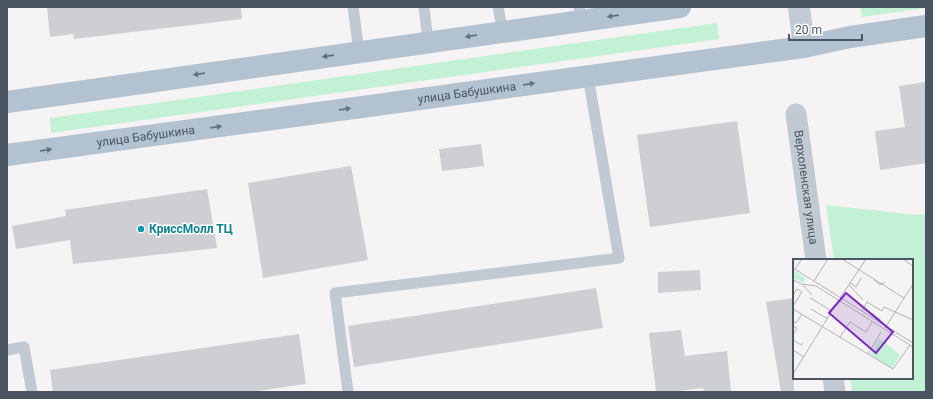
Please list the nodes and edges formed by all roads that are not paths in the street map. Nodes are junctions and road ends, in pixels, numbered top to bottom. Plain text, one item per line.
1 (353, 7) edge
2 (424, 7) edge
3 (498, 7) edge
4 (799, 7) edge
5 (667, 8) edge
6 (581, 14) edge
7 (926, 26) edge
8 (503, 32) junction
9 (428, 42) junction
10 (804, 47) junction
11 (359, 52) junction
12 (588, 76) junction
13 (7, 102) edge
14 (796, 114) dead end
15 (7, 155) edge
16 (816, 259) edge
17 (7, 350) edge
18 (833, 379) edge
19 (32, 392) edge
20 (348, 392) edge
21 (834, 392) edge

1 - 11 lane
2 - 9 lane
3 - 8 lane
4 - 10 main road
5 -> 6 main road
6 - 8 main road
7 - 10 main road, улица Бабушкина
8 -> 9 main road
9 - 11 main road
10 - 12 main road, улица Бабушкина
11 -> 13 main road
15 -> 12 main road, улица Бабушкина
12 - 20 lane
14 - 16 street, Верхоленская улица
17 - 19 lane
18 - 21 street

